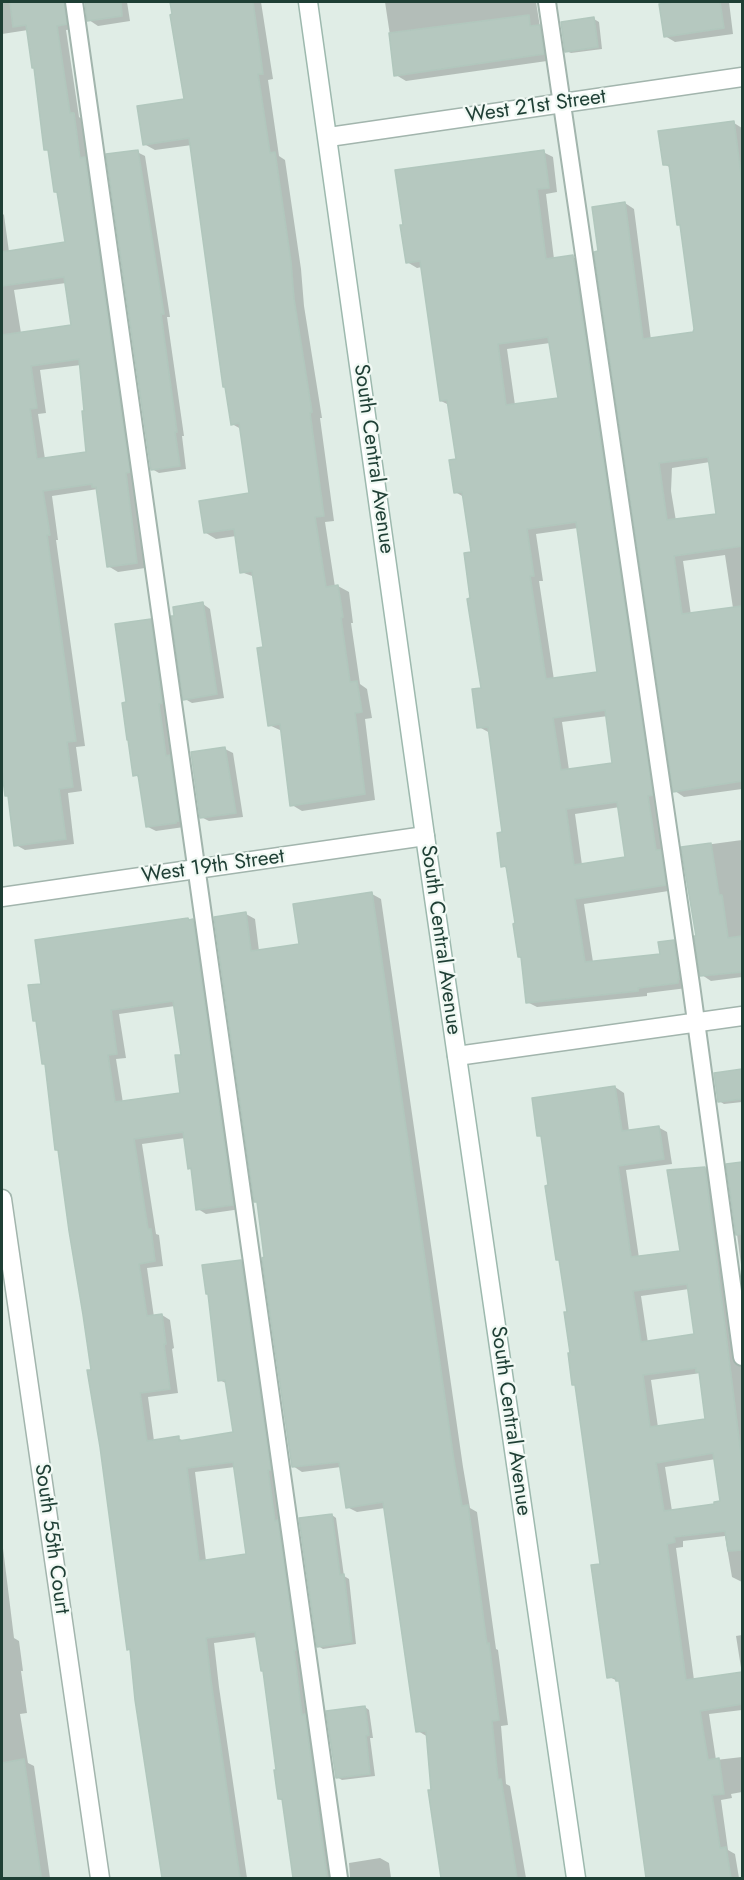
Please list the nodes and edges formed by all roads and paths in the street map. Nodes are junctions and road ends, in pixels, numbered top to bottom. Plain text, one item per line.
1 (74, 2) edge
2 (308, 2) edge
3 (547, 2) edge
4 (742, 77) edge
5 (562, 103) junction
6 (329, 137) junction
7 (424, 836) junction
8 (197, 869) junction
9 (2, 897) edge
10 (742, 1016) edge
11 (696, 1022) junction
12 (457, 1056) junction
13 (2, 1199) edge
14 (742, 1357) edge
15 (100, 1878) edge
16 (339, 1878) edge
17 (576, 1878) edge

1 - 8 lane
2 - 6 main road, South Central Avenue
3 - 5 lane
4 - 5 main road, West 21st Street
5 - 6 main road, West 21st Street
5 - 11 lane
6 - 7 main road, South Central Avenue
7 - 8 main road, West 19th Street
7 - 12 main road, South Central Avenue
8 - 9 main road, West 19th Street
8 - 16 lane
10 - 11 main road
11 - 12 main road
11 - 14 lane
12 - 17 main road, South Central Avenue
13 - 15 main road, South 55th Court

